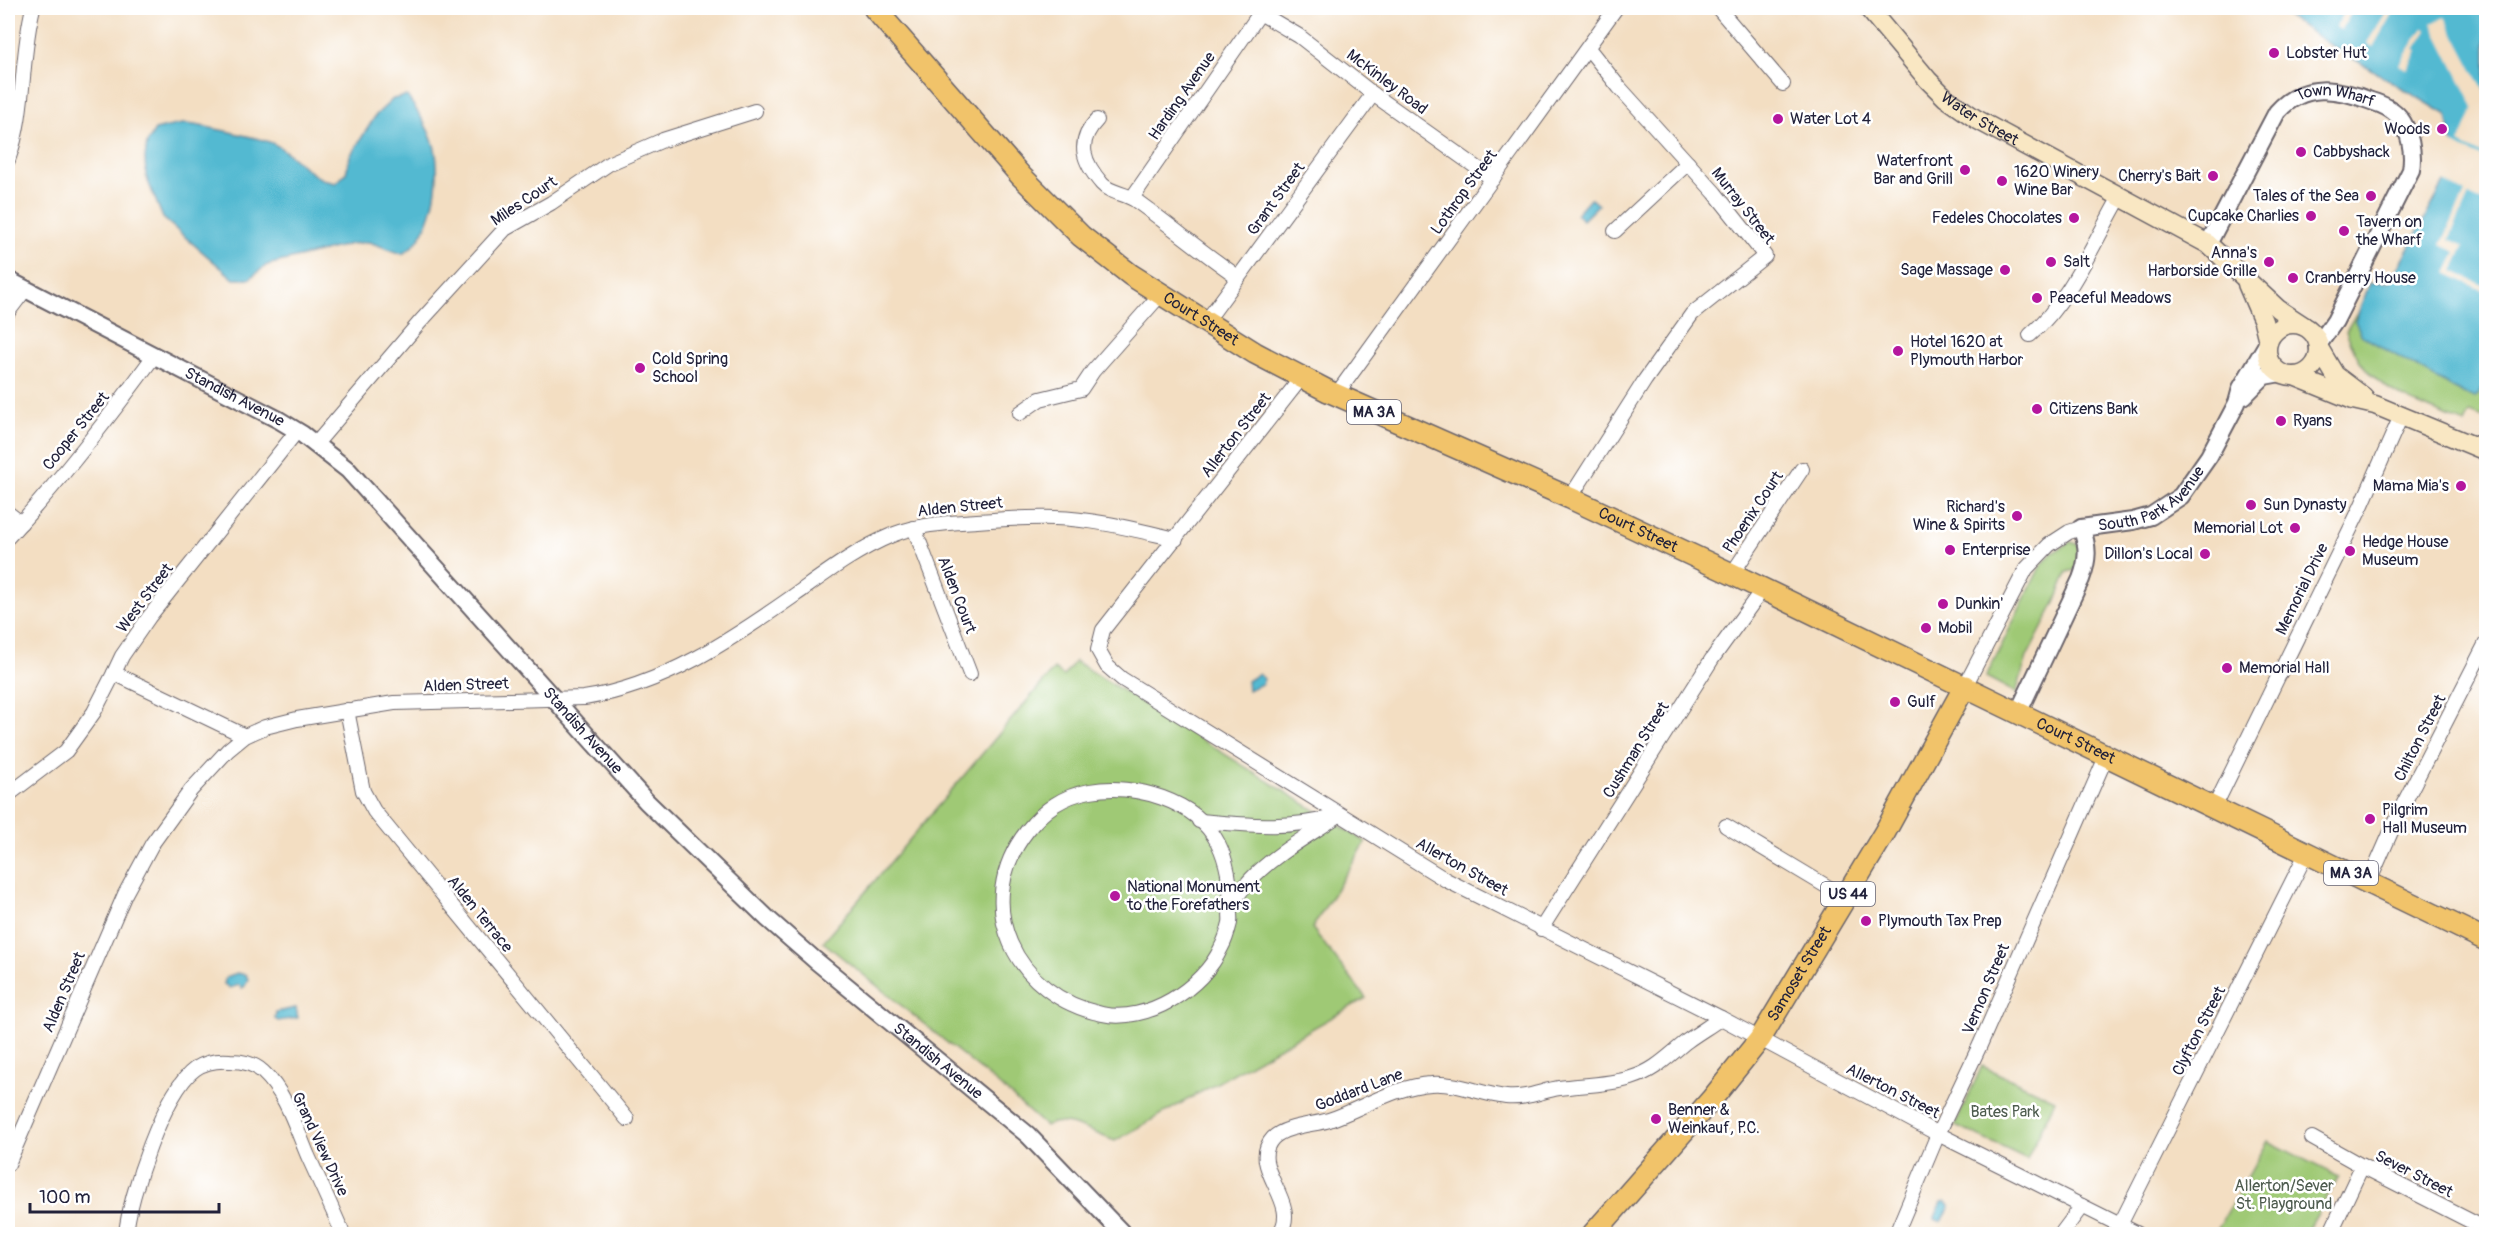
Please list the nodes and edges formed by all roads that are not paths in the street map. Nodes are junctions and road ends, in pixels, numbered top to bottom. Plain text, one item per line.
1 (33, 8) edge
2 (874, 8) edge
3 (1616, 8) edge
4 (1718, 8) edge
5 (1868, 8) edge
6 (1260, 13) joint
7 (1588, 48) junction
8 (1783, 84) dead end
9 (1373, 94) junction
10 (755, 111) dead end
11 (1096, 120) dead end
12 (8, 160) edge
13 (1688, 163) junction
14 (1494, 179) junction
15 (2120, 197) junction
16 (1132, 198) junction
17 (1615, 231) dead end
18 (2208, 244) junction
19 (2241, 273) junction
20 (1238, 277) junction
21 (8, 280) edge
22 (24, 291) junction
23 (1160, 295) junction
24 (8, 312) edge
25 (1205, 323) junction
26 (2304, 326) junction
27 (2030, 335) dead end
28 (2268, 342) junction
29 (2319, 346) junction
30 (154, 356) junction
31 (2288, 374) junction
32 (1302, 377) junction
33 (1336, 395) junction
34 (2237, 403) junction
35 (2375, 405) junction
36 (1020, 413) dead end
37 (2402, 416) junction
38 (297, 431) junction
39 (315, 445) junction
40 (2487, 451) edge
41 (1802, 469) dead end
42 (1570, 498) junction
43 (8, 513) edge
44 (21, 523) junction
45 (914, 528) junction
46 (2081, 528) junction
47 (8, 537) edge
48 (1176, 539) junction
49 (1732, 574) junction
50 (1762, 590) junction
51 (2487, 643) edge
52 (114, 673) junction
53 (970, 674) dead end
54 (1965, 686) junction
55 (555, 699) junction
56 (347, 710) junction
57 (2018, 713) junction
58 (245, 736) junction
59 (2106, 757) junction
60 (8, 795) edge
61 (2214, 808) junction
62 (1339, 815) junction
63 (1199, 821) junction
64 (1726, 826) dead end
65 (2307, 852) junction
66 (2369, 882) junction
67 (1846, 898) junction
68 (1231, 909) junction
69 (1541, 929) junction
70 (2487, 940) edge
71 (1721, 1018) junction
72 (1760, 1038) junction
73 (627, 1119) dead end
74 (1938, 1134) junction
75 (2312, 1138) dead end
76 (8, 1164) edge
77 (2362, 1166) junction
78 (2082, 1206) junction
79 (2120, 1225) junction
80 (2487, 1229) edge
81 (126, 1234) edge
82 (343, 1234) edge
83 (1123, 1234) edge
84 (1279, 1234) edge
85 (1593, 1234) edge
86 (1896, 1234) edge
87 (2061, 1234) edge
88 (2138, 1234) edge
89 (2330, 1234) edge

1 - 12 street
2 - 23 main road, Court Street / MA 3A
3 - 7 street, Lothrop Street
4 - 8 street
5 - 15 main road, Water Street
6 - 9 street, McKinley Road
6 - 16 street, Harding Avenue
7 - 13 street, Murray Street
7 - 14 street, Lothrop Street
9 - 14 street, McKinley Road
9 - 20 street, Grant Street
10 - 39 street, Miles Court
11 - 16 street
13 - 17 street
13 - 42 street, Murray Street
14 - 33 street, Lothrop Street
15 - 18 main road, Water Street
15 - 27 street
16 - 20 street
18 - 19 main road, Water Street
18 - 29 street, Town Wharf
19 - 26 main road, Water Street
19 - 28 main road, Water Street
20 - 25 street, Grant Street
21 - 22 street, Standish Avenue
22 - 24 street
22 - 30 street, Standish Avenue
23 - 25 main road, Court Street / MA 3A
23 - 36 street
25 - 32 main road, Court Street / MA 3A
26 - 28 main road
26 - 29 main road
28 - 31 main road
28 - 34 street, South Park Avenue
29 - 31 main road
29 - 35 main road
30 - 38 street, Standish Avenue
30 - 44 street, Cooper Street
31 - 34 street, South Park Avenue
31 - 35 main road
32 - 33 main road, Court Street / MA 3A
32 - 48 street, Allerton Street
33 - 42 main road, Court Street / MA 3A
34 - 46 street, South Park Avenue
35 - 37 main road
37 - 40 main road
37 - 61 street, Memorial Drive
38 - 39 street, Standish Avenue
38 - 52 street, West Street
39 - 55 street, Standish Avenue
41 - 49 street, Phoenix Court
42 - 49 main road, Court Street / MA 3A
43 - 44 street
44 - 47 street, Cooper Street
45 - 48 street, Alden Street
45 - 53 street, Alden Court
45 - 55 street, Alden Street
46 - 54 street
46 - 57 street, South Park Avenue
48 - 62 street, Allerton Street
49 - 50 main road, Court Street / MA 3A
50 - 54 main road, Court Street / MA 3A
50 - 69 street, Cushman Street
51 - 66 street, Chilton Street
52 - 58 street
52 - 60 street, West Street
54 - 57 main road, Court Street / MA 3A
54 - 67 main road, Samoset Street / US 44
55 - 56 street, Alden Street
55 - 83 street, Standish Avenue
56 - 58 street, Alden Street
56 - 73 street, Alden Terrace
57 - 59 main road, Court Street / MA 3A
58 - 76 street, Alden Street
59 - 61 main road, Court Street / MA 3A
59 - 74 street, Vernon Street
61 - 65 main road, Court Street / MA 3A
62 - 63 street
62 - 68 street
62 - 69 street, Allerton Street
63 - 68 street
63 - 68 street
64 - 67 street
65 - 66 main road, Court Street / MA 3A
65 - 79 street, Clyfton Street
66 - 70 main road, Court Street / MA 3A
67 - 72 main road, Samoset Street / US 44
69 - 71 street, Allerton Street
71 - 72 street, Allerton Street
71 - 84 street, Goddard Lane
72 - 74 street, Allerton Street
72 - 85 main road, Samoset Street / US 44
74 - 78 street, Allerton Street
74 - 86 street, Vernon Street
75 - 77 street
77 - 80 street, Sever Street
77 - 89 street, Sever Street
78 - 79 street, Allerton Street
78 - 87 street
79 - 88 street, Allerton Street
81 - 82 street, Grand View Drive

